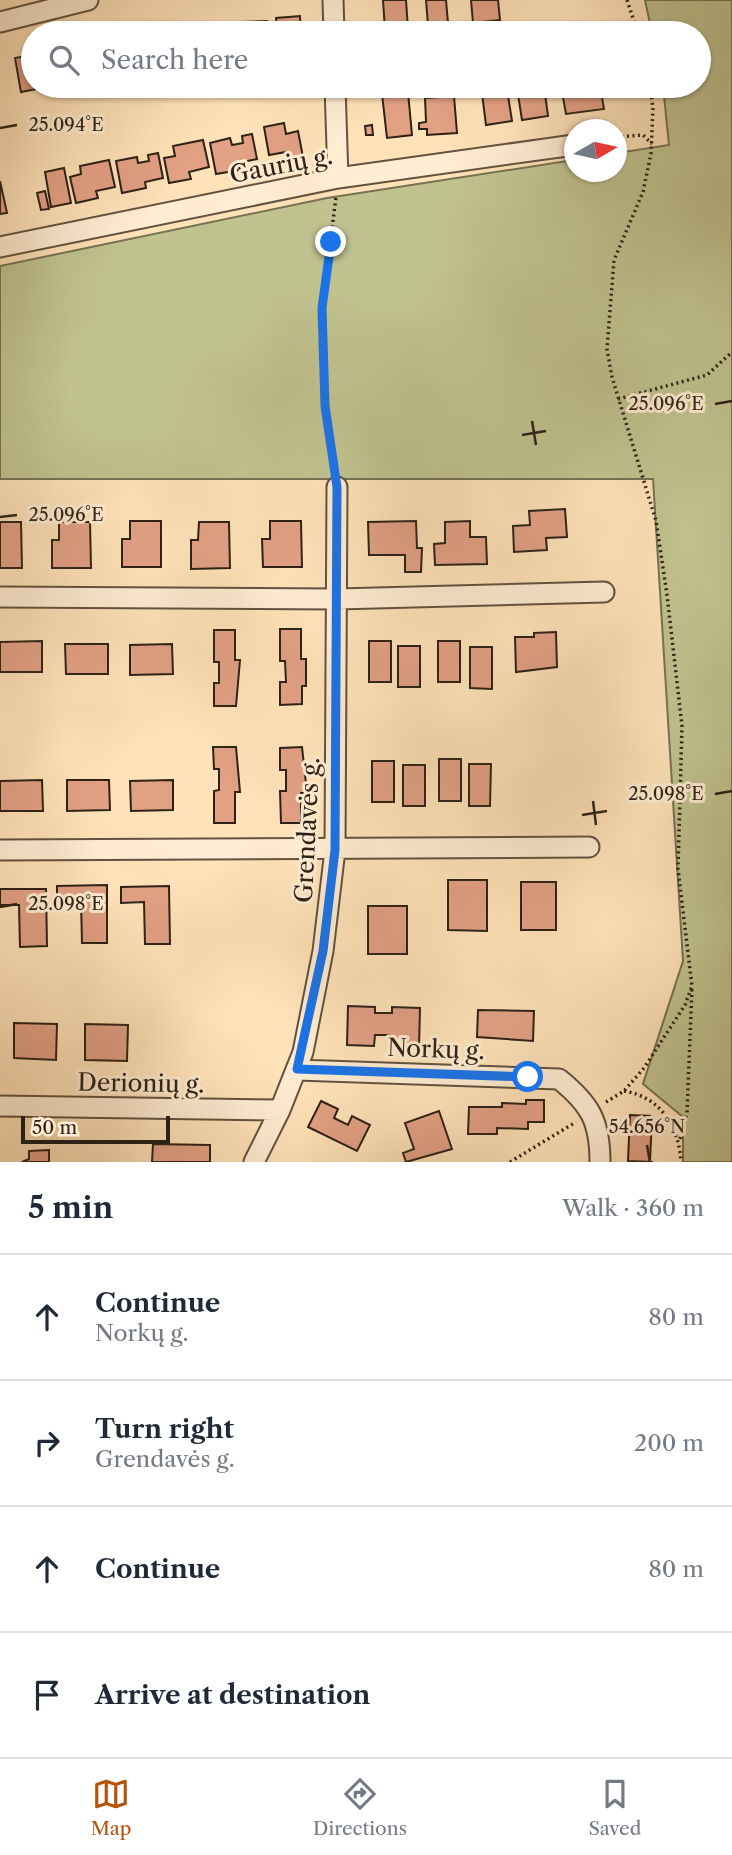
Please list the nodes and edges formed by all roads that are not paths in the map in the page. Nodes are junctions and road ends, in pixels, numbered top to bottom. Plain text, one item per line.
1 (333, 0) edge
2 (78, 1) edge
3 (334, 21) edge
4 (0, 22) edge
5 (335, 98) edge
6 (564, 147) edge
7 (338, 178) junction
8 (0, 247) edge
9 (337, 487) road end
10 (604, 592) dead end
11 (0, 597) edge
12 (337, 599) junction
13 (589, 847) dead end
14 (0, 850) edge
15 (335, 850) junction
16 (297, 1069) junction
17 (0, 1106) edge
18 (280, 1110) junction
19 (254, 1162) edge
20 (600, 1162) edge

1 - 3 street
2 - 4 street
5 - 7 street
6 - 7 street, Gaurių g.
7 - 8 street, Gaurių g.
9 - 12 street, Grendavės g.
10 - 12 street
11 - 12 street
12 - 15 street, Grendavės g.
13 - 15 street
14 - 15 street
15 - 16 street, Grendavės g.
16 - 18 street, Grendavės g.
16 - 20 street, Norkų g.
17 - 18 street, Derionių g.
18 - 19 street, Grendavės g.

